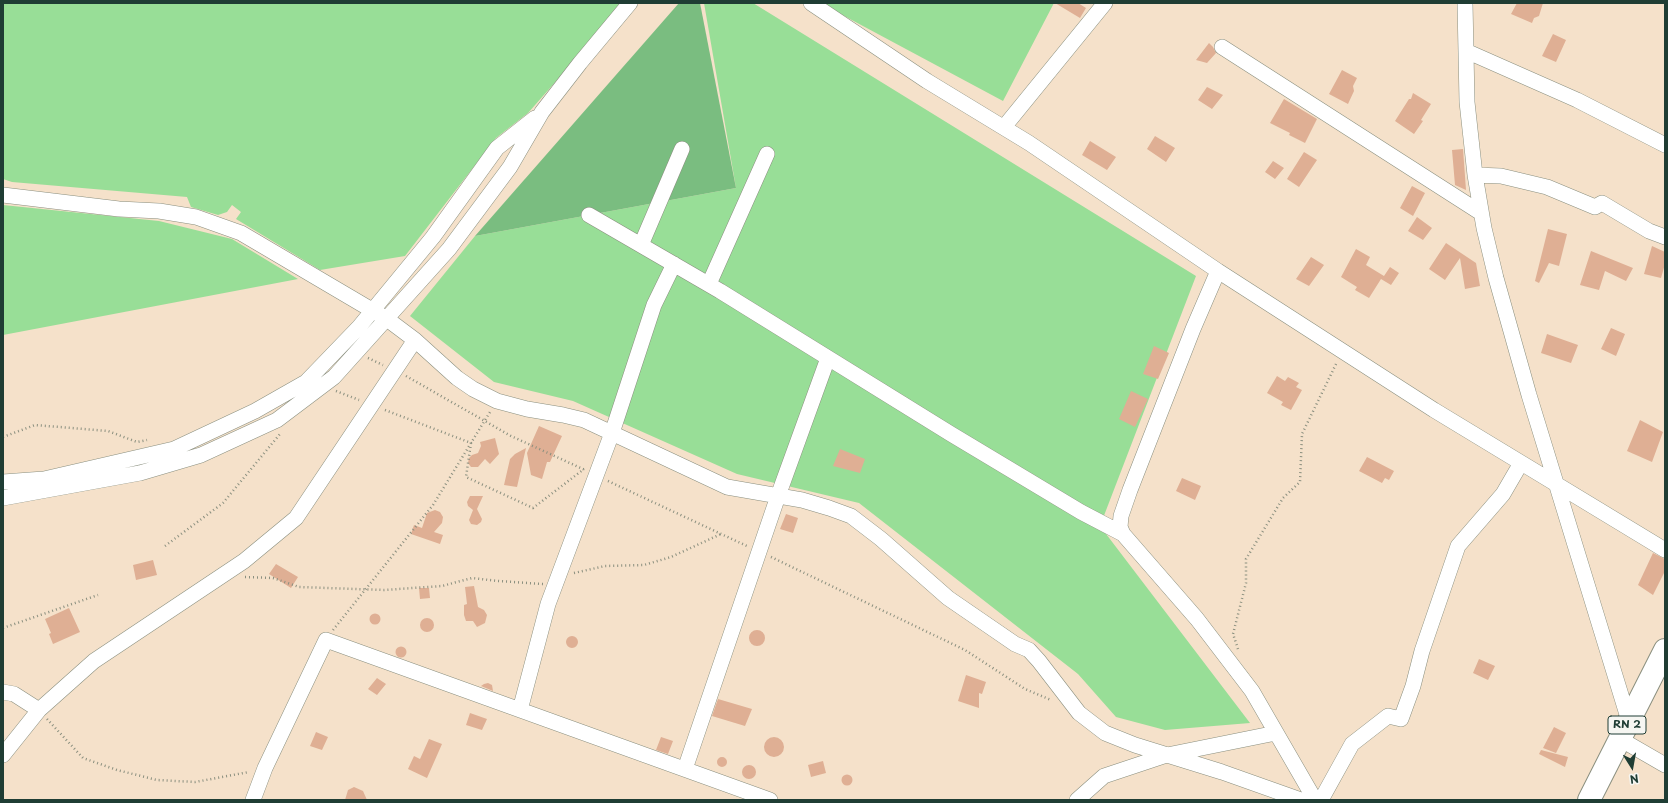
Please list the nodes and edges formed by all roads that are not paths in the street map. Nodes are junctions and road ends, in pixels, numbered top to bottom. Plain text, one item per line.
1 (630, 3) edge
2 (811, 3) edge
3 (1105, 3) edge
4 (1466, 3) edge
5 (1222, 47) dead end
6 (1466, 51) junction
7 (542, 112) junction
8 (1004, 127) junction
9 (1665, 145) edge
10 (682, 149) dead end
11 (767, 154) dead end
12 (1475, 175) junction
13 (3, 195) edge
14 (1481, 213) junction
15 (589, 215) dead end
16 (1665, 236) edge
17 (641, 245) junction
18 (674, 264) junction
19 (1218, 271) junction
20 (709, 284) junction
21 (372, 310) junction
22 (387, 319) junction
23 (415, 340) junction
24 (828, 358) junction
25 (612, 433) junction
26 (1521, 463) junction
27 (3, 482) edge
28 (1556, 484) junction
29 (778, 496) junction
30 (3, 498) edge
31 (1123, 534) junction
32 (1665, 550) edge
33 (1665, 650) edge
34 (3, 692) edge
35 (39, 710) junction
36 (520, 710) junction
37 (1624, 730) junction
38 (1276, 733) junction
39 (3, 755) edge
40 (1168, 755) junction
41 (1665, 765) edge
42 (685, 769) junction
43 (755, 797) edge
44 (253, 800) edge
45 (770, 800) edge
46 (1077, 800) edge
47 (1302, 800) edge
48 (1315, 800) edge
49 (1321, 800) edge
50 (1589, 800) edge

1 - 7 street
2 - 8 street
3 - 8 street
4 - 6 street
5 - 14 street
6 - 9 street
6 - 12 street
7 - 21 street
7 - 22 street
8 - 19 street
10 - 17 street
11 - 20 street
12 - 14 street
12 - 16 street
13 - 21 street
14 - 28 street
15 - 17 street
17 - 18 street
18 - 20 street
18 - 25 street
19 - 26 street
19 - 31 street
20 - 24 street
21 - 22 street
21 - 27 street
22 - 23 street
22 - 30 street
23 - 25 street
23 - 35 street
24 - 29 street
24 - 31 street
25 - 29 street
25 - 36 street
26 - 28 street
26 - 49 street
28 - 32 street
28 - 37 street
29 - 40 street
29 - 42 street
31 - 38 street
33 - 37 highway, RN 2
34 - 35 street
35 - 39 street
36 - 42 street
36 - 44 street
37 - 41 street
37 - 50 highway, RN 2
38 - 40 street
38 - 48 street
40 - 46 street
40 - 47 street
42 - 43 street
43 - 45 street

